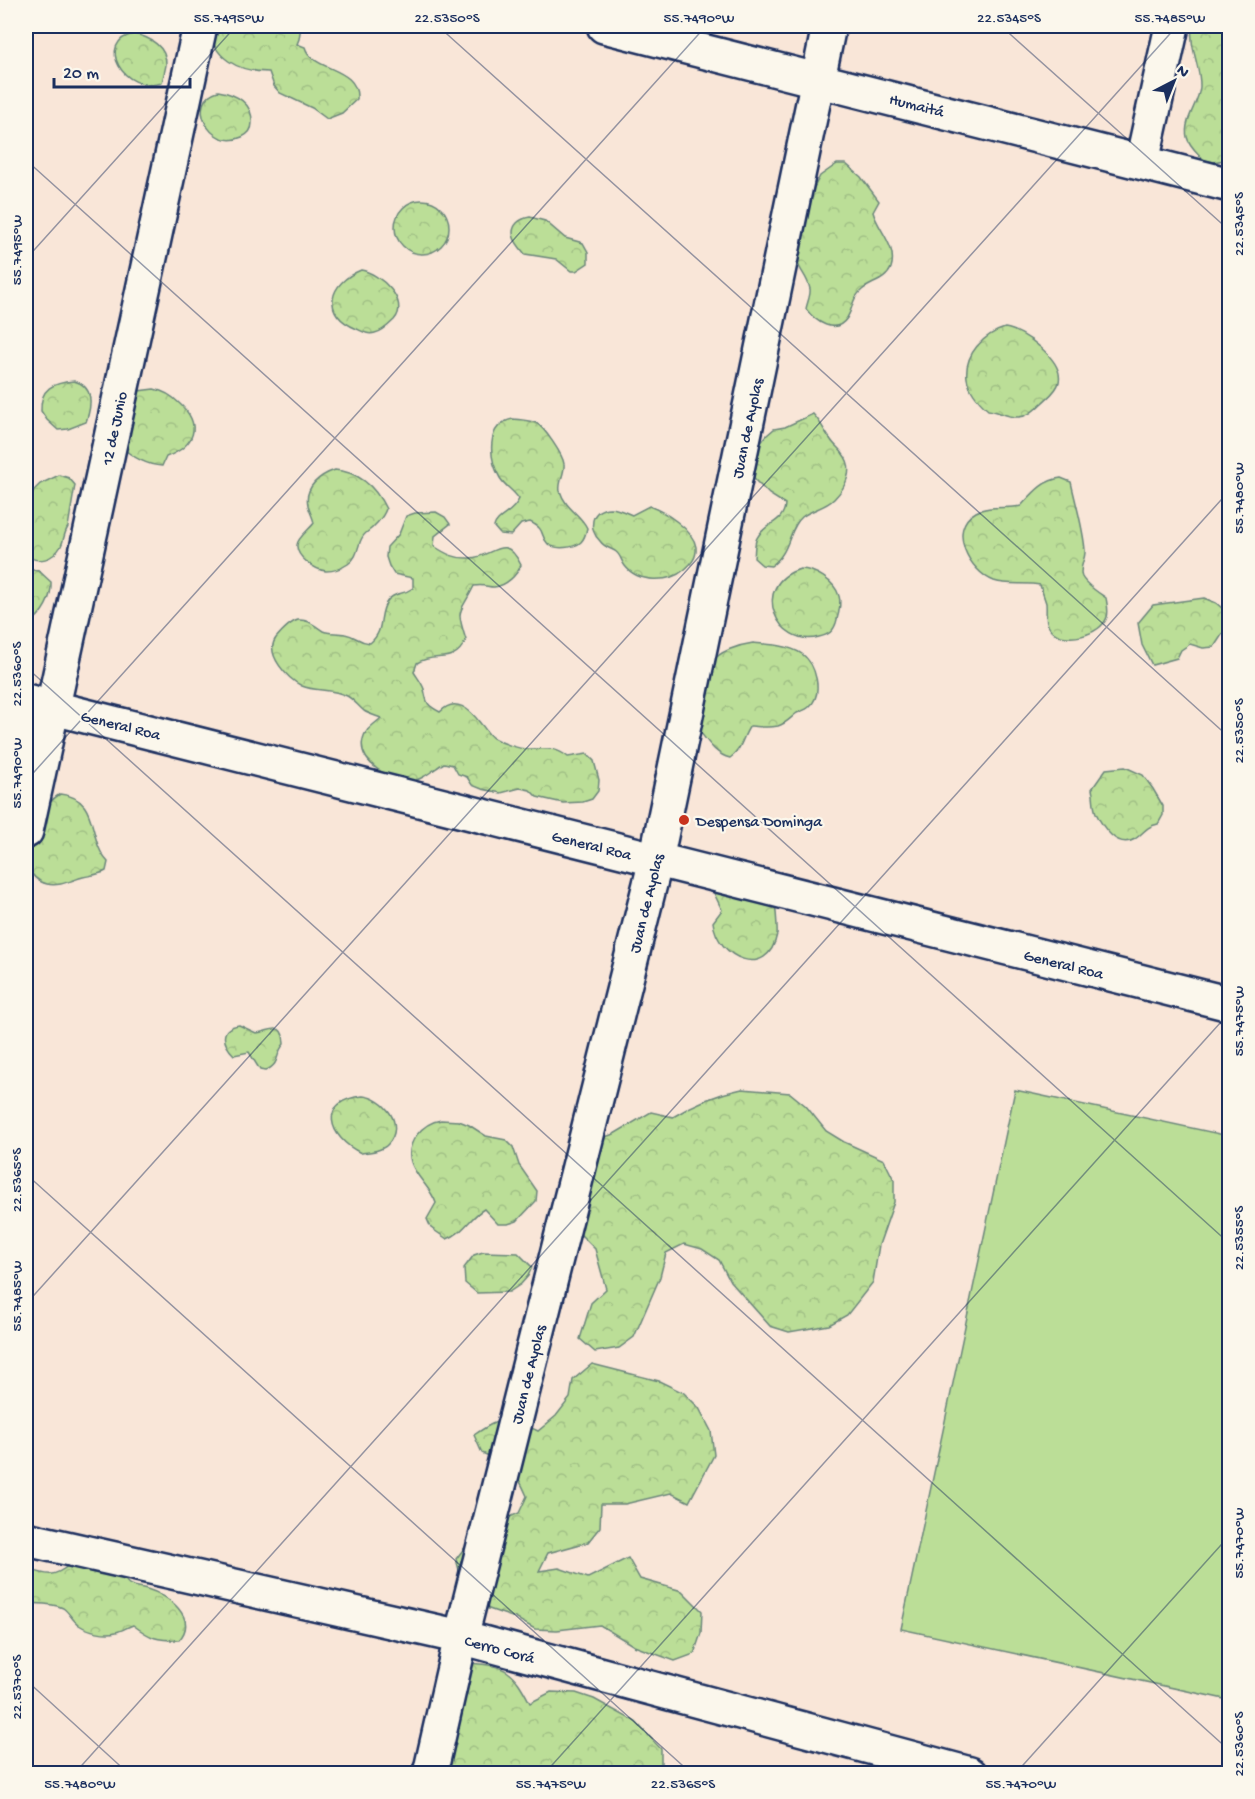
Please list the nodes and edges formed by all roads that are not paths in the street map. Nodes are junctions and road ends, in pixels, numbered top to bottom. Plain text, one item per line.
1 (200, 26) edge
2 (604, 26) edge
3 (829, 26) edge
4 (1172, 26) edge
5 (818, 79) junction
6 (1142, 162) junction
7 (1230, 185) edge
8 (39, 704) edge
9 (26, 831) edge
10 (656, 860) junction
11 (1230, 1004) edge
12 (26, 1539) edge
13 (461, 1637) junction
14 (430, 1773) edge
15 (970, 1773) edge

1 - 8 street, 12 de Junio
2 - 5 street, Humaitá
3 - 5 street, Juan de Ayolas
4 - 6 street
5 - 6 street, Humaitá
5 - 10 street, Juan de Ayolas
6 - 7 street, Humaitá
8 - 9 street, 12 de Junio
8 - 10 street, General Roa
10 - 11 street, General Roa
10 - 13 street, Juan de Ayolas
12 - 13 street, Cerro Corá
13 - 14 street, Juan de Ayolas
13 - 15 street, Cerro Corá

